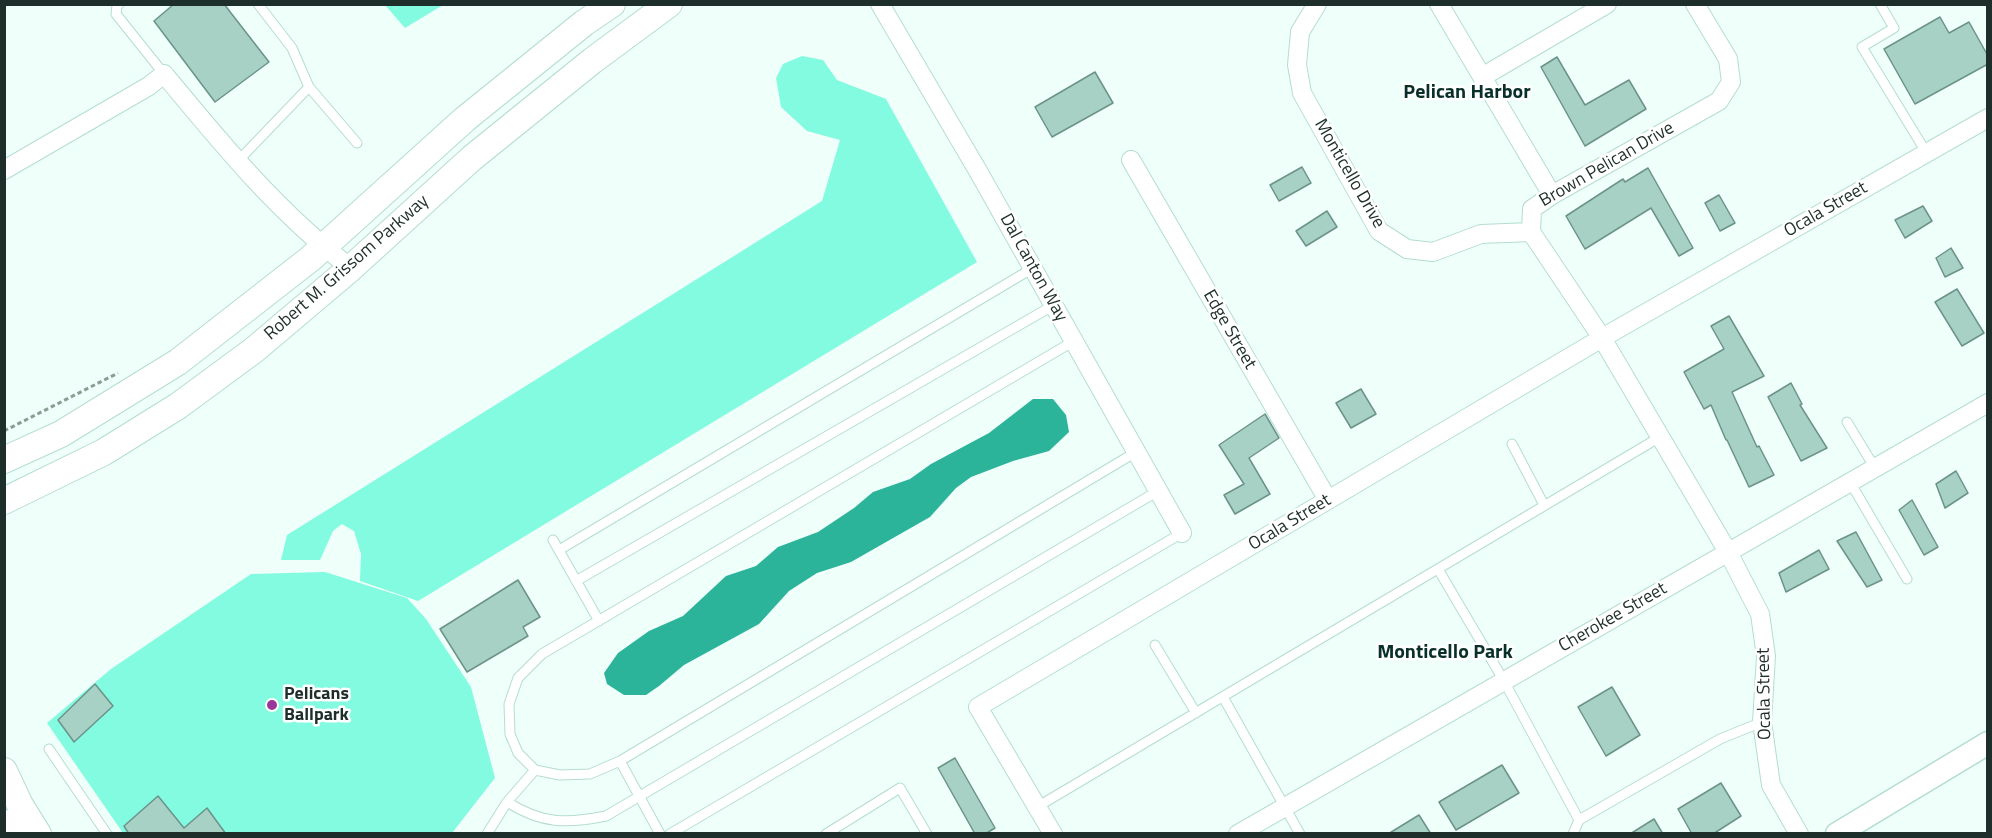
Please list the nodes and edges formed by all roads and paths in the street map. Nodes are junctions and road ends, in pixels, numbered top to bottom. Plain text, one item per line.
1 (119, 4) edge
2 (258, 4) edge
3 (612, 4) edge
4 (669, 4) edge
5 (880, 4) edge
6 (1317, 4) edge
7 (1439, 4) edge
8 (1607, 4) edge
9 (1695, 4) edge
10 (1880, 4) edge
11 (165, 74) junction
12 (1482, 77) junction
13 (309, 87) junction
14 (1988, 118) edge
15 (357, 143) dead end
16 (1926, 152) junction
17 (1131, 160) dead end
18 (238, 161) junction
19 (4, 170) edge
20 (1552, 195) junction
21 (1531, 232) junction
22 (323, 247) junction
23 (351, 268) junction
24 (1033, 268) junction
25 (1054, 305) junction
26 (1602, 338) junction
27 (1074, 341) junction
28 (1988, 403) edge
29 (1847, 422) dead end
30 (1660, 437) junction
31 (1512, 444) dead end
32 (1136, 452) junction
33 (4, 460) edge
34 (1875, 468) junction
35 (1850, 482) junction
36 (1158, 491) junction
37 (1328, 500) junction
38 (4, 501) edge
39 (1544, 505) junction
40 (1182, 533) joint
41 (553, 540) dead end
42 (559, 550) junction
43 (1728, 552) junction
44 (1438, 569) junction
45 (1906, 579) dead end
46 (576, 581) junction
47 (600, 621) junction
48 (1155, 645) dead end
49 (1504, 681) junction
50 (1223, 697) junction
51 (1196, 713) junction
52 (1762, 722) junction
53 (1988, 743) edge
54 (49, 749) dead end
55 (620, 761) junction
56 (534, 770) junction
57 (4, 771) edge
58 (640, 797) junction
59 (507, 802) junction
60 (1038, 807) junction
61 (1285, 807) junction
62 (1579, 820) junction
63 (4, 823) edge
64 (11, 834) edge
65 (38, 834) edge
66 (107, 834) edge
67 (487, 834) edge
68 (660, 834) edge
69 (670, 834) edge
70 (826, 834) edge
71 (927, 834) edge
72 (1053, 834) edge
73 (1238, 834) edge
74 (1300, 834) edge
75 (1573, 834) edge
76 (1799, 834) edge
77 (1837, 834) edge

1 - 11 lane
2 - 13 lane
3 - 22 main road, Robert M. Grissom Parkway
4 - 23 main road, Robert M. Grissom Parkway
5 - 24 street, Dal Canton Way
6 - 21 street, Monticello Drive
7 - 12 street
8 - 12 street
9 - 20 street, Brown Pelican Drive
10 - 16 lane
11 - 18 street
11 - 19 street
12 - 20 street
13 - 15 lane
13 - 18 lane
14 - 16 street, Ocala Street
16 - 26 street, Ocala Street
17 - 37 street, Edge Street
18 - 22 street
20 - 21 street, Brown Pelican Drive
21 - 26 street, Brown Pelican Drive
22 - 23 street
22 - 33 main road, Robert M. Grissom Parkway
23 - 38 main road, Robert M. Grissom Parkway
24 - 25 street, Dal Canton Way
24 - 42 lane
25 - 27 street, Dal Canton Way
25 - 46 lane
26 - 30 street, Ocala Street
26 - 37 street, Ocala Street
27 - 32 street, Dal Canton Way
27 - 47 lane
28 - 34 street, Cherokee Street
29 - 34 lane
30 - 39 lane
30 - 43 street, Ocala Street
31 - 39 lane
32 - 36 street, Dal Canton Way
32 - 55 lane
34 - 35 street, Cherokee Street
35 - 43 street, Cherokee Street
35 - 45 lane
36 - 40 street, Dal Canton Way
36 - 58 lane
37 - 60 street, Ocala Street
39 - 44 lane
40 - 69 lane
41 - 42 lane
42 - 46 lane
43 - 49 street, Cherokee Street
43 - 52 street, Ocala Street
44 - 49 lane
44 - 50 lane
46 - 47 lane
47 - 56 lane
48 - 51 lane
49 - 61 street, Cherokee Street
49 - 62 lane
50 - 51 lane
50 - 61 lane
51 - 60 lane
52 - 62 lane
52 - 76 street, Ocala Street
53 - 77 street
54 - 66 lane
55 - 56 lane
55 - 58 lane
56 - 59 lane
57 - 65 main road
58 - 59 lane
58 - 68 lane
59 - 67 lane
60 - 72 street
61 - 73 street, Cherokee Street
61 - 74 lane
62 - 75 lane
63 - 64 main road
70 - 71 lane

